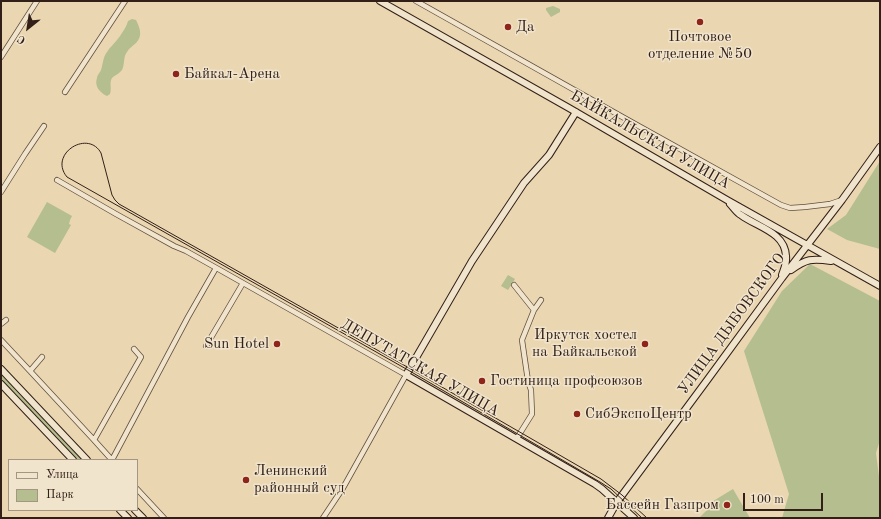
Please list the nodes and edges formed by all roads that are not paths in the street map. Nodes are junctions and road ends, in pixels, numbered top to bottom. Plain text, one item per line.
1 (37, 1) edge
2 (125, 1) edge
3 (380, 1) edge
4 (416, 1) edge
5 (1, 57) edge
6 (66, 92) dead end
7 (576, 112) junction
8 (44, 126) dead end
9 (880, 147) edge
10 (57, 180) dead end
11 (1, 192) edge
12 (727, 200) junction
13 (842, 200) junction
14 (807, 246) junction
15 (835, 261) junction
16 (216, 268) junction
17 (786, 273) junction
18 (782, 278) junction
19 (243, 283) junction
20 (514, 285) dead end
21 (880, 286) edge
22 (541, 300) dead end
23 (534, 310) junction
24 (6, 320) dead end
25 (1, 324) edge
26 (1, 340) edge
27 (206, 346) dead end
28 (134, 349) dead end
29 (42, 358) dead end
30 (1, 370) edge
31 (30, 371) junction
32 (406, 375) junction
33 (1, 384) edge
34 (517, 438) junction
35 (94, 440) junction
36 (72, 459) edge
37 (86, 459) edge
38 (111, 459) edge
39 (113, 459) edge
40 (138, 490) edge
41 (616, 502) junction
42 (164, 518) edge
43 (324, 518) edge
44 (608, 518) edge
45 (634, 518) edge

1 - 5 street
2 - 6 street
3 - 7 main road, БАЙКАЛЬСКАЯ УЛИЦА
4 - 13 street
7 - 12 main road, БАЙКАЛЬСКАЯ УЛИЦА
7 - 32 main road
8 - 11 street
9 - 13 main road, УЛИЦА ДЫБОВСКОГО
10 - 16 street, ДЕПУТАТСКАЯ УЛИЦА
12 - 14 main road, БАЙКАЛЬСКАЯ УЛИЦА
12 - 18 main road
13 - 14 main road, УЛИЦА ДЫБОВСКОГО
14 - 15 main road, БАЙКАЛЬСКАЯ УЛИЦА
14 - 17 main road, УЛИЦА ДЫБОВСКОГО
15 - 17 main road
15 - 21 main road, БАЙКАЛЬСКАЯ УЛИЦА
16 - 19 street, ДЕПУТАТСКАЯ УЛИЦА
16 - 39 street
17 - 18 main road, УЛИЦА ДЫБОВСКОГО
18 - 41 main road, УЛИЦА ДЫБОВСКОГО
19 - 27 street
19 - 32 street, ДЕПУТАТСКАЯ УЛИЦА
20 - 23 street
22 - 23 street
23 - 34 street
24 - 25 street
26 - 31 street
28 - 35 street
29 - 31 street
30 - 37 main road
31 - 35 street
32 - 34 main road, ДЕПУТАТСКАЯ УЛИЦА
32 - 43 street
33 - 36 main road
34 - 41 main road, ДЕПУТАТСКАЯ УЛИЦА
35 - 38 street
40 - 42 street
41 - 44 main road, УЛИЦА ДЫБОВСКОГО
41 - 45 main road, ДЕПУТАТСКАЯ УЛИЦА

